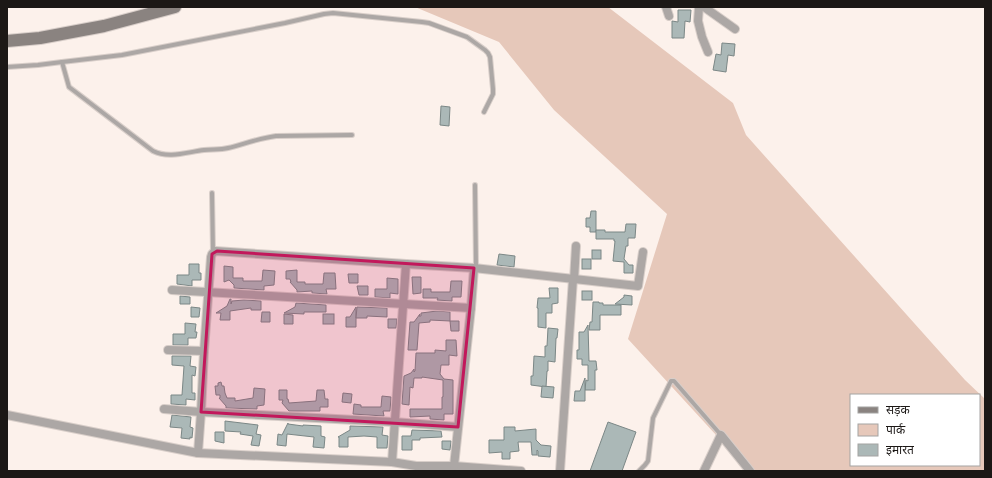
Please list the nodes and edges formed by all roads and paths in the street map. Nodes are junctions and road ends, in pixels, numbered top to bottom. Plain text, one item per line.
1 (174, 7) edge
2 (666, 7) edge
3 (699, 7) edge
4 (704, 7) edge
5 (669, 16) dead end
6 (735, 29) dead end
7 (7, 42) edge
8 (708, 52) dead end
9 (62, 62) junction
10 (7, 67) edge
11 (484, 112) dead end
12 (352, 135) dead end
13 (475, 185) dead end
14 (212, 193) dead end
15 (576, 246) dead end
16 (213, 252) junction
17 (643, 252) dead end
18 (406, 264) junction
19 (475, 268) junction
20 (573, 279) junction
21 (172, 290) dead end
22 (208, 293) junction
23 (404, 304) junction
24 (471, 308) junction
25 (168, 350) dead end
26 (204, 351) junction
27 (164, 409) dead end
28 (202, 412) junction
29 (7, 415) edge
30 (394, 422) junction
31 (458, 427) junction
32 (721, 435) junction
33 (198, 453) junction
34 (392, 462) junction
35 (454, 466) junction
36 (415, 468) edge
37 (521, 471) edge
38 (560, 471) edge
39 (639, 471) edge
40 (704, 471) edge
41 (750, 471) edge

1 - 7 street
2 - 5 street
3 - 8 street
4 - 6 street
9 - 10 lane
9 - 11 lane
9 - 12 lane
13 - 19 lane
14 - 16 lane
15 - 20 street
16 - 18 street
16 - 22 street
17 - 20 street
18 - 19 street
18 - 23 street
19 - 20 street
19 - 24 street
20 - 38 street
21 - 22 street
22 - 23 street
22 - 26 street
23 - 24 street
23 - 30 street
24 - 31 street
25 - 26 street
26 - 28 street
27 - 28 street
28 - 30 street
28 - 33 street
29 - 33 street
30 - 31 street
30 - 34 street
31 - 35 street
32 - 39 lane
32 - 40 street
32 - 41 street
33 - 34 street
34 - 36 street
35 - 36 street
35 - 37 street

